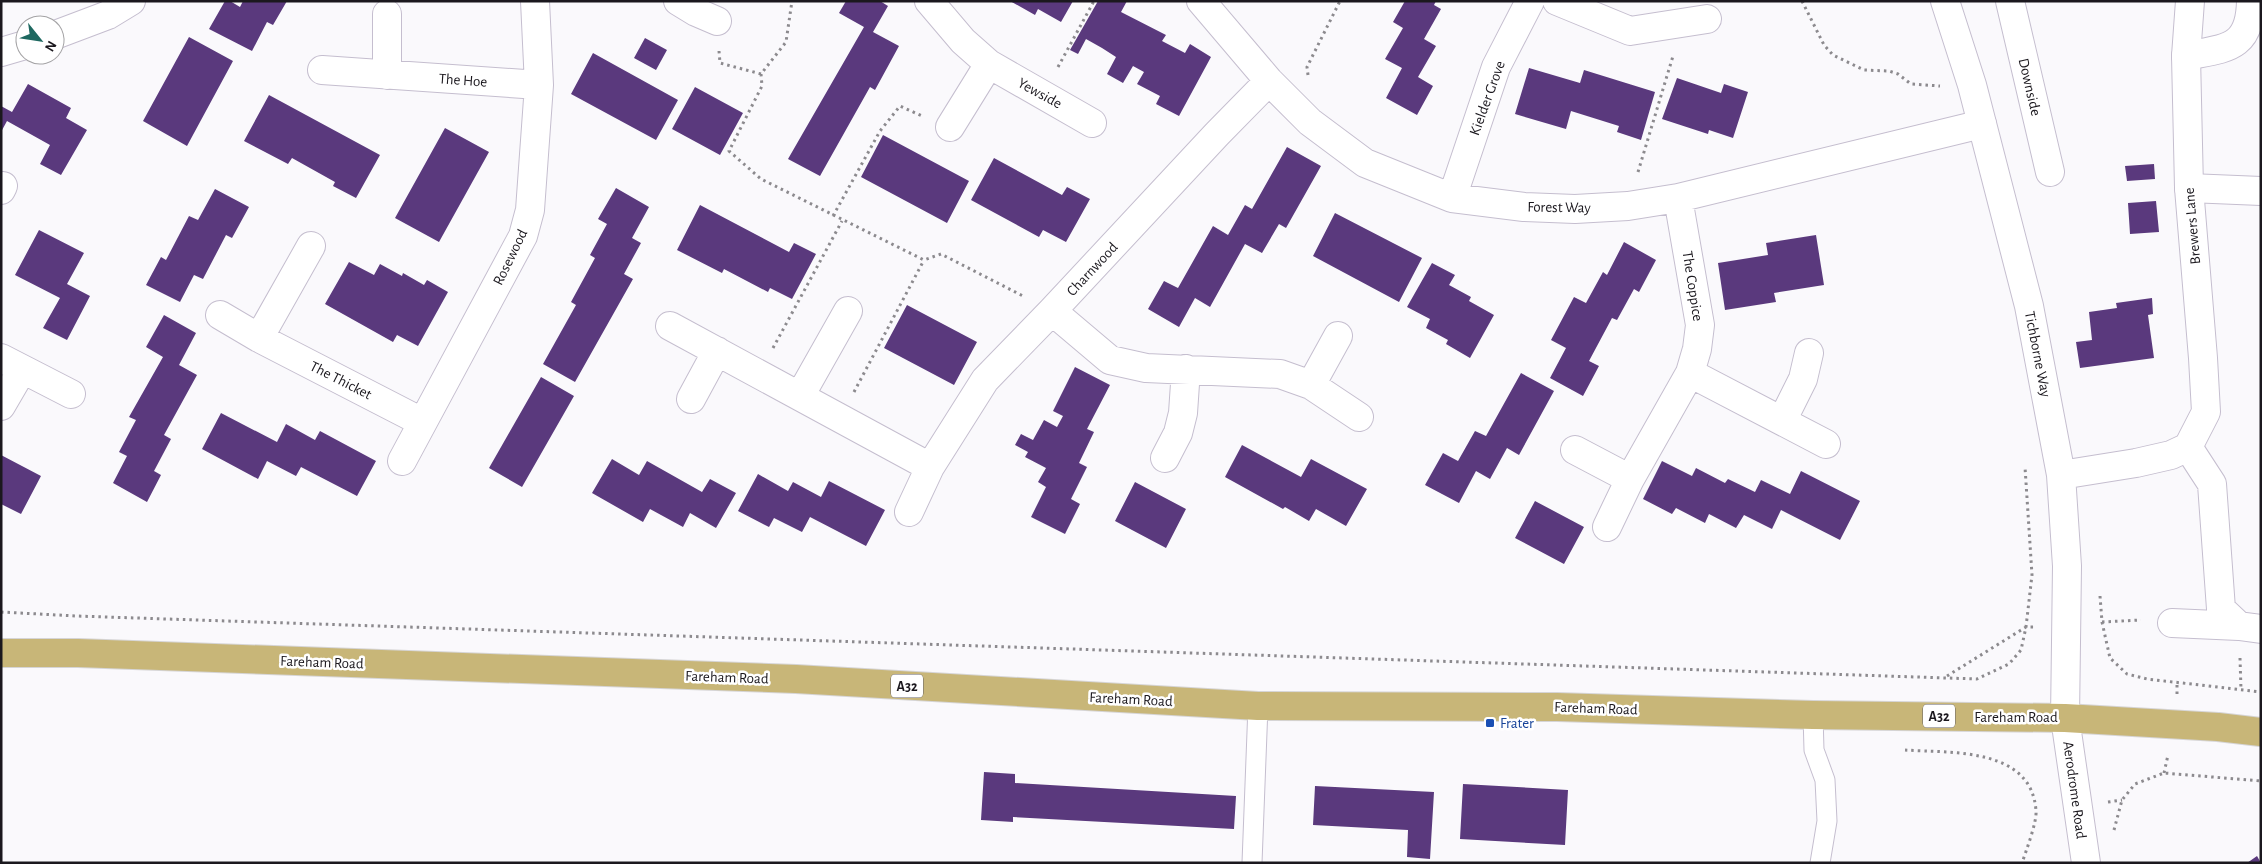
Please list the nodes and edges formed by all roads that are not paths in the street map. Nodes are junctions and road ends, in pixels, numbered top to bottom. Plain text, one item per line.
1 (130, 1) edge
2 (535, 1) edge
3 (678, 1) edge
4 (929, 1) edge
5 (1201, 1) edge
6 (1530, 1) edge
7 (1557, 1) edge
8 (1945, 1) edge
9 (2010, 1) edge
10 (2190, 1) edge
11 (2251, 1) edge
12 (386, 14) dead end
13 (717, 21) road end
14 (1695, 21) road end
15 (65, 32) edge
16 (15, 48) edge
17 (1, 52) edge
18 (2186, 56) junction
19 (989, 64) junction
20 (322, 70) dead end
21 (387, 75) junction
22 (1269, 81) junction
23 (539, 85) junction
24 (1092, 122) dead end
25 (1982, 124) junction
26 (950, 128) road end
27 (2050, 172) dead end
28 (2188, 188) junction
29 (2261, 191) edge
30 (1452, 198) junction
31 (1678, 198) junction
32 (311, 246) dead end
33 (848, 311) dead end
34 (1052, 311) junction
35 (220, 315) dead end
36 (670, 326) dead end
37 (1338, 336) dead end
38 (259, 338) junction
39 (717, 351) junction
40 (1809, 353) dead end
41 (12, 364) edge
42 (1186, 369) junction
43 (1690, 373) junction
44 (1311, 385) junction
45 (71, 394) dead end
46 (800, 396) junction
47 (691, 399) dead end
48 (1, 406) edge
49 (1359, 417) dead end
50 (1782, 421) junction
51 (422, 422) junction
52 (1826, 444) dead end
53 (2188, 447) junction
54 (1575, 450) dead end
55 (1165, 458) dead end
56 (402, 461) dead end
57 (930, 468) junction
58 (2061, 474) junction
59 (1630, 479) junction
60 (909, 512) dead end
61 (1607, 527) dead end
62 (2172, 623) road end
63 (2250, 627) edge
64 (1, 653) edge
65 (1258, 706) junction
66 (1813, 715) junction
67 (2065, 718) junction
68 (2261, 732) edge
69 (1252, 863) edge
70 (1820, 863) edge
71 (2086, 863) edge

1 - 15 street
2 - 23 street, Rosewood
3 - 13 street
4 - 19 street, Yewside
5 - 22 street, Forest Way
6 - 30 street, Kielder Grove
7 - 14 street
8 - 25 street, Tichborne Way
9 - 27 street, Downside
10 - 18 street, Brewers Lane
11 - 18 street
12 - 21 street
16 - 17 street
18 - 28 street, Brewers Lane
19 - 24 street, Yewside
19 - 26 street
20 - 21 street, The Hoe
21 - 23 street, The Hoe
22 - 30 street, Forest Way
22 - 34 street, Charnwood
23 - 51 street, Rosewood
25 - 31 street, Forest Way
25 - 58 street, Tichborne Way
28 - 29 street
28 - 53 street, Brewers Lane
30 - 31 street, Forest Way
31 - 43 street, The Coppice
32 - 38 street
33 - 46 street
34 - 42 street
34 - 57 street, Charnwood
35 - 38 street, The Thicket
36 - 39 street
37 - 44 street
38 - 51 street, The Thicket
39 - 46 street
39 - 47 street
40 - 50 street
41 - 45 street
41 - 48 street
42 - 44 street
42 - 55 street
43 - 50 street
43 - 59 street, The Coppice
44 - 49 street
46 - 57 street
50 - 52 street
51 - 56 street, Rosewood
53 - 58 street
53 - 63 street
54 - 59 street
57 - 60 street, Charnwood
58 - 67 street, Tichborne Way
59 - 61 street, The Coppice
62 - 63 street
64 - 65 main road, Fareham Road / A32
65 - 66 main road, Fareham Road / A32
65 - 69 lane
66 - 67 main road, Fareham Road / A32
66 - 70 lane
67 - 68 main road, Fareham Road / A32
67 - 71 street, Aerodrome Road

